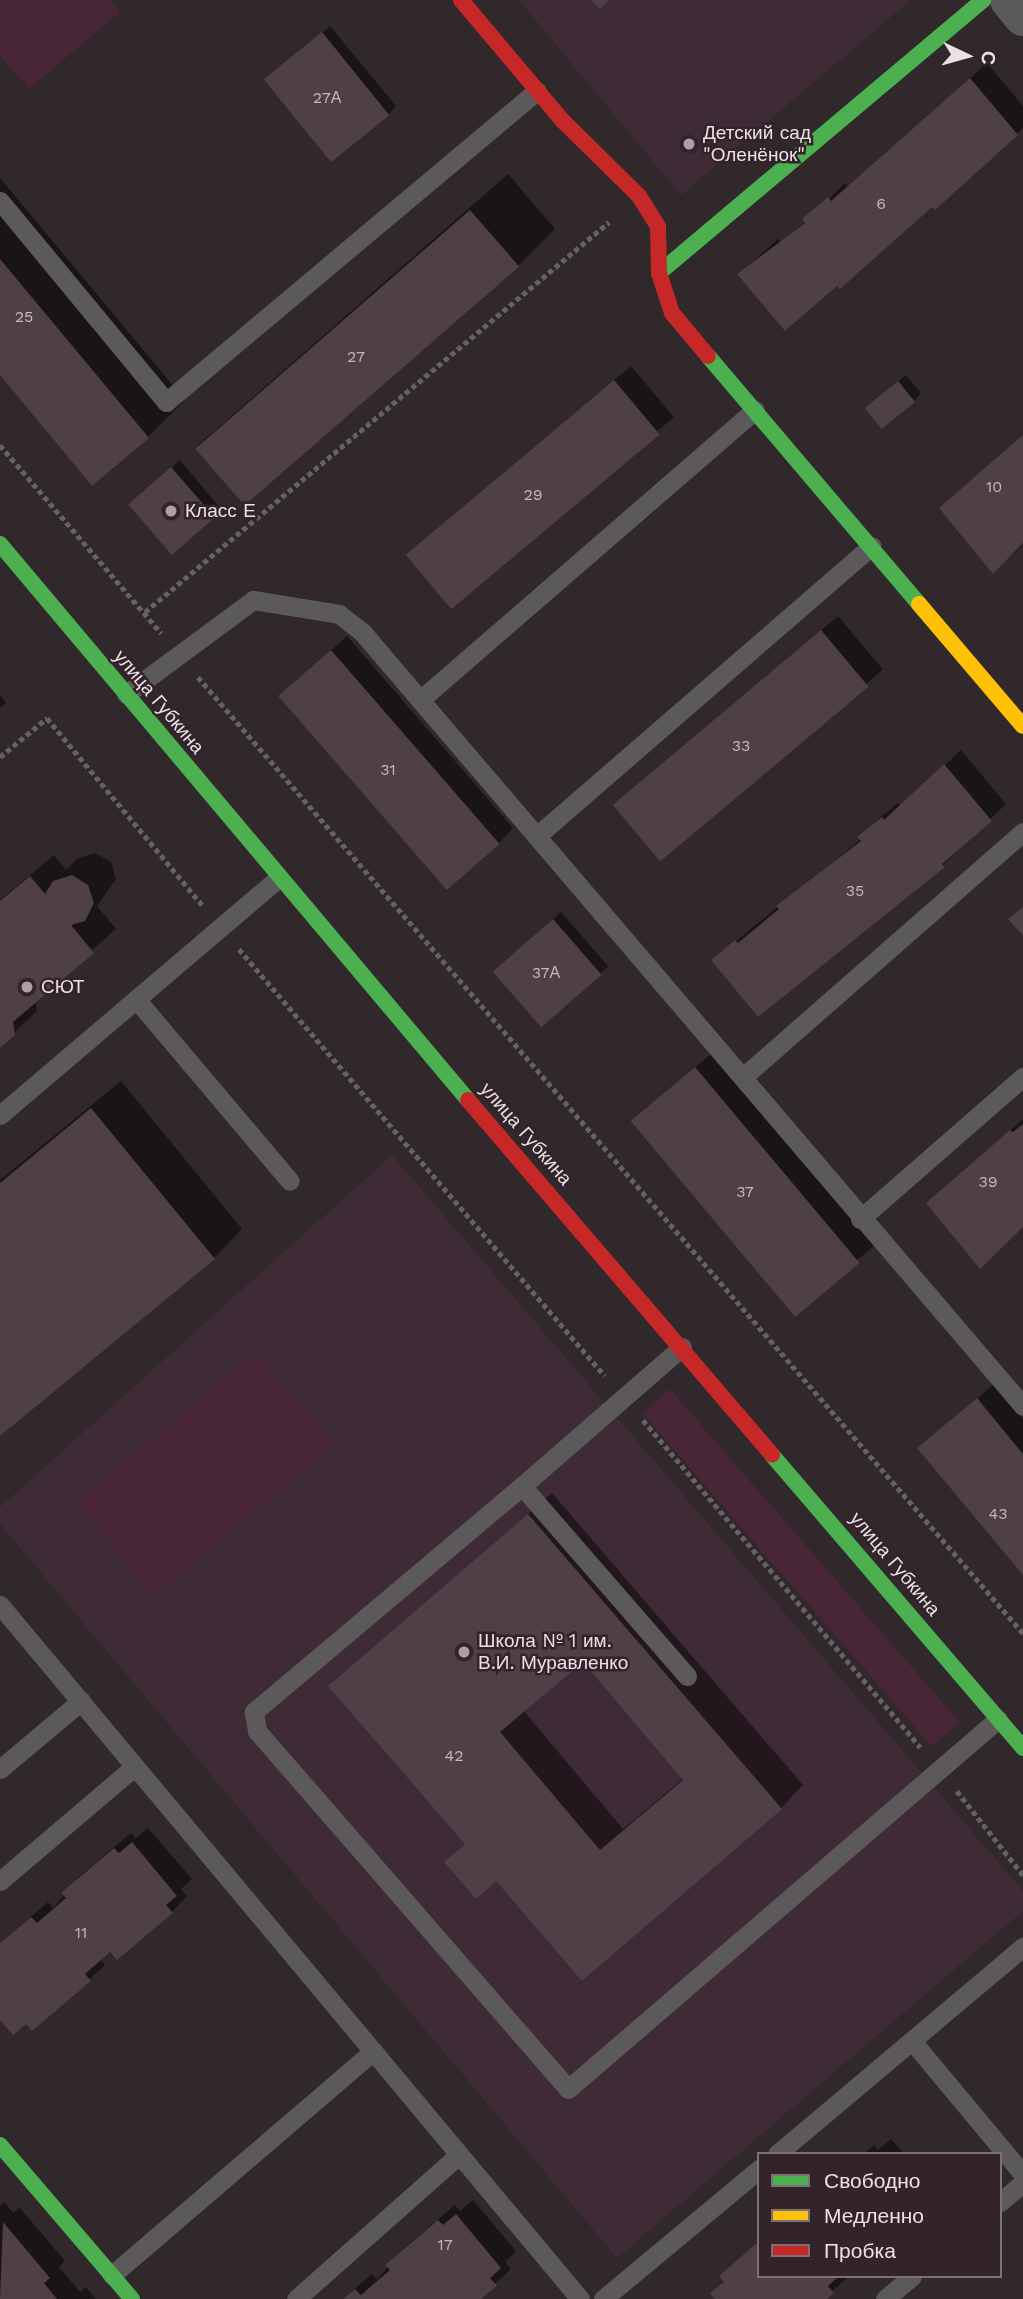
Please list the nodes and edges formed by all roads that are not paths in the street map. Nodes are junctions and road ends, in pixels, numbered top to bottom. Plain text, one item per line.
1 (461, 0) edge
2 (984, 0) edge
3 (1009, 0) edge
4 (1023, 17) edge
5 (537, 91) junction
6 (0, 201) edge
7 (659, 273) junction
8 (755, 410) junction
9 (870, 547) junction
10 (2, 550) edge
11 (126, 694) junction
12 (420, 700) junction
13 (1023, 726) edge
14 (1023, 832) edge
15 (539, 834) junction
16 (278, 878) junction
17 (136, 999) junction
18 (743, 1077) junction
19 (1023, 1077) edge
20 (0, 1115) edge
21 (290, 1181) dead end
22 (860, 1219) junction
23 (682, 1347) junction
24 (1023, 1406) edge
25 (522, 1486) junction
26 (0, 1605) edge
27 (687, 1676) dead end
28 (81, 1702) junction
29 (998, 1719) junction
30 (1023, 1748) edge
31 (135, 1766) junction
32 (0, 1769) edge
33 (0, 1881) edge
34 (1023, 1947) edge
35 (912, 2041) junction
36 (373, 2051) junction
37 (0, 2145) edge
38 (779, 2152) edge
39 (459, 2155) junction
40 (757, 2171) edge
41 (1023, 2174) edge
42 (1023, 2183) edge
43 (1002, 2200) edge
44 (112, 2275) junction
45 (910, 2278) edge
46 (132, 2299) edge
47 (296, 2299) edge
48 (580, 2299) edge
49 (603, 2299) edge
50 (885, 2299) edge

1 - 5 street
2 - 7 street
3 - 4 street
5 - 6 lane
5 - 7 street
7 - 8 street
8 - 9 street
8 - 12 lane
9 - 13 street
9 - 15 lane
10 - 11 street, улица Губкина
11 - 12 lane
11 - 16 street, улица Губкина
12 - 15 lane
14 - 18 lane
15 - 18 lane
16 - 17 lane
16 - 23 street, улица Губкина
17 - 20 lane
17 - 21 lane
18 - 22 lane
19 - 22 lane
22 - 24 lane
23 - 25 lane
23 - 29 street, улица Губкина
25 - 27 lane
25 - 29 lane
26 - 28 lane
28 - 31 lane
28 - 32 lane
29 - 30 street, улица Губкина
31 - 33 lane
31 - 36 lane
34 - 35 lane
35 - 38 lane
35 - 41 lane
36 - 39 lane
36 - 44 lane
37 - 44 street
39 - 47 lane
39 - 48 lane
40 - 49 lane
42 - 43 lane
44 - 46 street
45 - 50 lane

